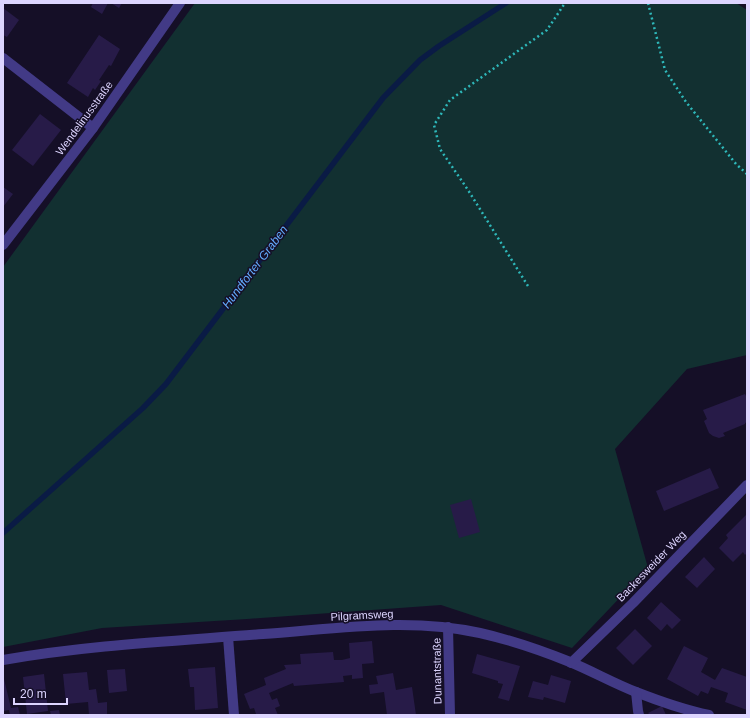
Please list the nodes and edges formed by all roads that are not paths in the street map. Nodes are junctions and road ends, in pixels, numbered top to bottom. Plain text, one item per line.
1 (180, 3) edge
2 (3, 58) edge
3 (93, 128) junction
4 (3, 245) edge
5 (747, 485) edge
6 (448, 627) junction
7 (228, 637) junction
8 (3, 660) edge
9 (571, 662) junction
10 (636, 692) junction
11 (234, 715) edge
12 (450, 715) edge
13 (639, 715) edge
14 (709, 715) edge

1 - 3 street, Wendelinusstraße
2 - 3 street
3 - 4 street, Wendelinusstraße
5 - 9 street, Backesweider Weg
6 - 7 street, Pilgramsweg
6 - 9 street, Pilgramsweg
6 - 12 street, Dunantstraße
7 - 8 street, Pilgramsweg
7 - 11 street
9 - 10 street, Pilgramsweg
10 - 13 street
10 - 14 street, Pilgramsweg

